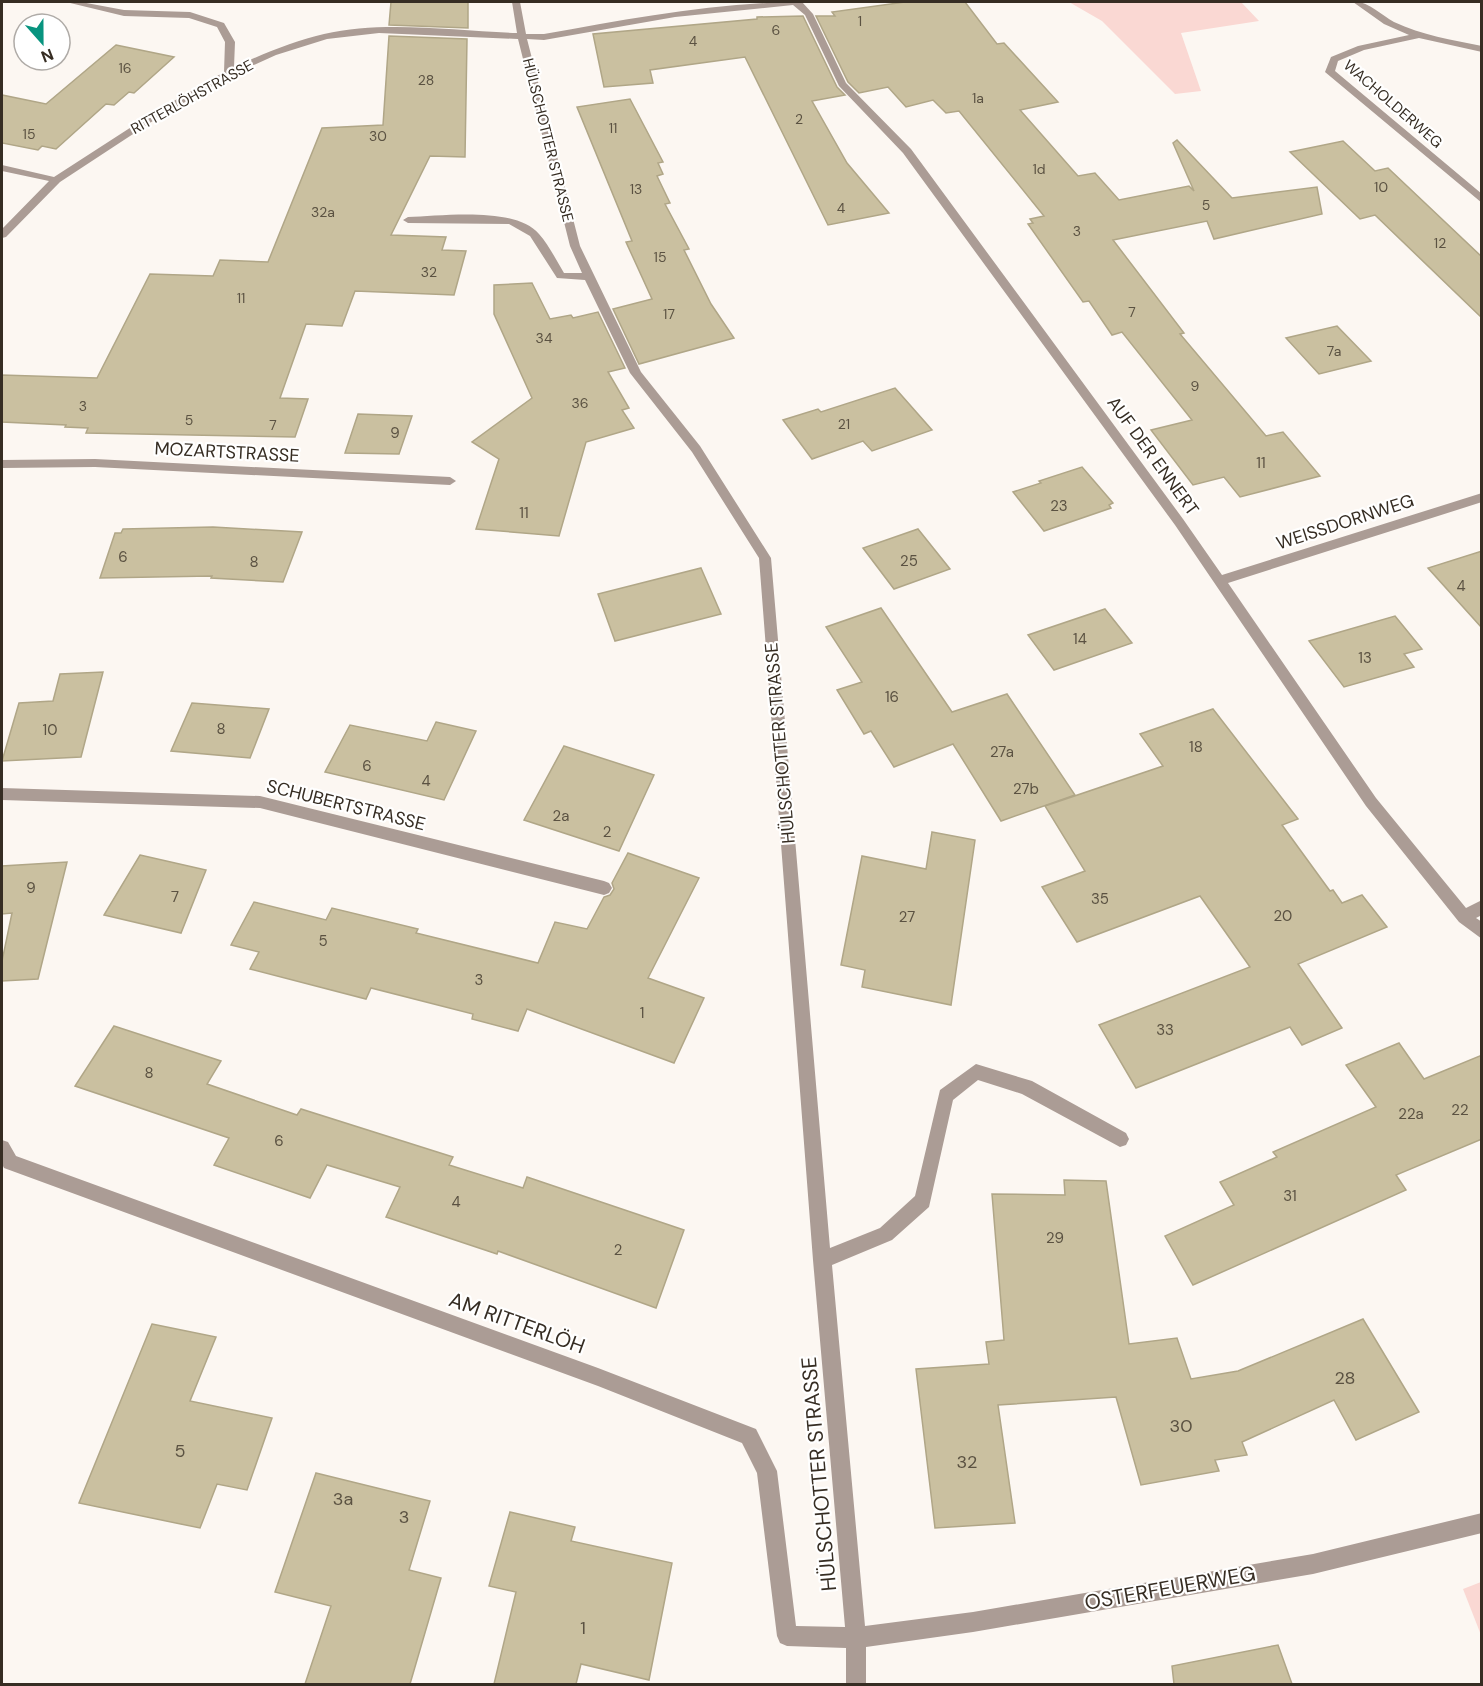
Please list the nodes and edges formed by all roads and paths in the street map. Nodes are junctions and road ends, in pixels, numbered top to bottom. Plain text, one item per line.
1 (70, 2) edge
2 (516, 2) edge
3 (797, 2) edge
4 (1357, 2) edge
5 (1416, 36) junction
6 (522, 37) junction
7 (1482, 49) edge
8 (229, 73) junction
9 (2, 168) edge
10 (56, 180) junction
11 (1482, 200) edge
12 (408, 220) dead end
13 (2, 235) edge
14 (590, 277) junction
15 (2, 464) edge
16 (450, 481) dead end
17 (1482, 497) edge
18 (1219, 581) junction
19 (2, 794) edge
20 (604, 888) dead end
21 (1482, 906) edge
22 (1464, 917) junction
23 (1482, 932) edge
24 (1119, 1139) dead end
25 (6, 1155) edge
26 (822, 1260) junction
27 (1482, 1523) edge
28 (856, 1638) junction
29 (856, 1684) edge

1 - 8 street
2 - 6 street, HÜLSCHOTTER STRASSE
3 - 6 street, RITTERLÖHSTRASSE
3 - 18 street, AUF DER ENNERT
4 - 5 street
5 - 7 street
5 - 11 street, WACHOLDERWEG
6 - 8 street, RITTERLÖHSTRASSE
6 - 14 street, HÜLSCHOTTER STRASSE
8 - 10 street, RITTERLÖHSTRASSE
9 - 10 street
10 - 13 street, RITTERLÖHSTRASSE
12 - 14 street
14 - 26 street, HÜLSCHOTTER STRASSE
15 - 16 street, MOZARTSTRASSE
17 - 18 street, WEISSDORNWEG
18 - 22 street, AUF DER ENNERT
19 - 20 street, SCHUBERTSTRASSE
21 - 22 street
22 - 23 street, AUF DER ENNERT
24 - 26 street
25 - 28 street, AM RITTERLÖH
26 - 28 street, HÜLSCHOTTER STRASSE
27 - 28 street, OSTERFEUERWEG
28 - 29 street, HÜLSCHOTTER STRASSE

